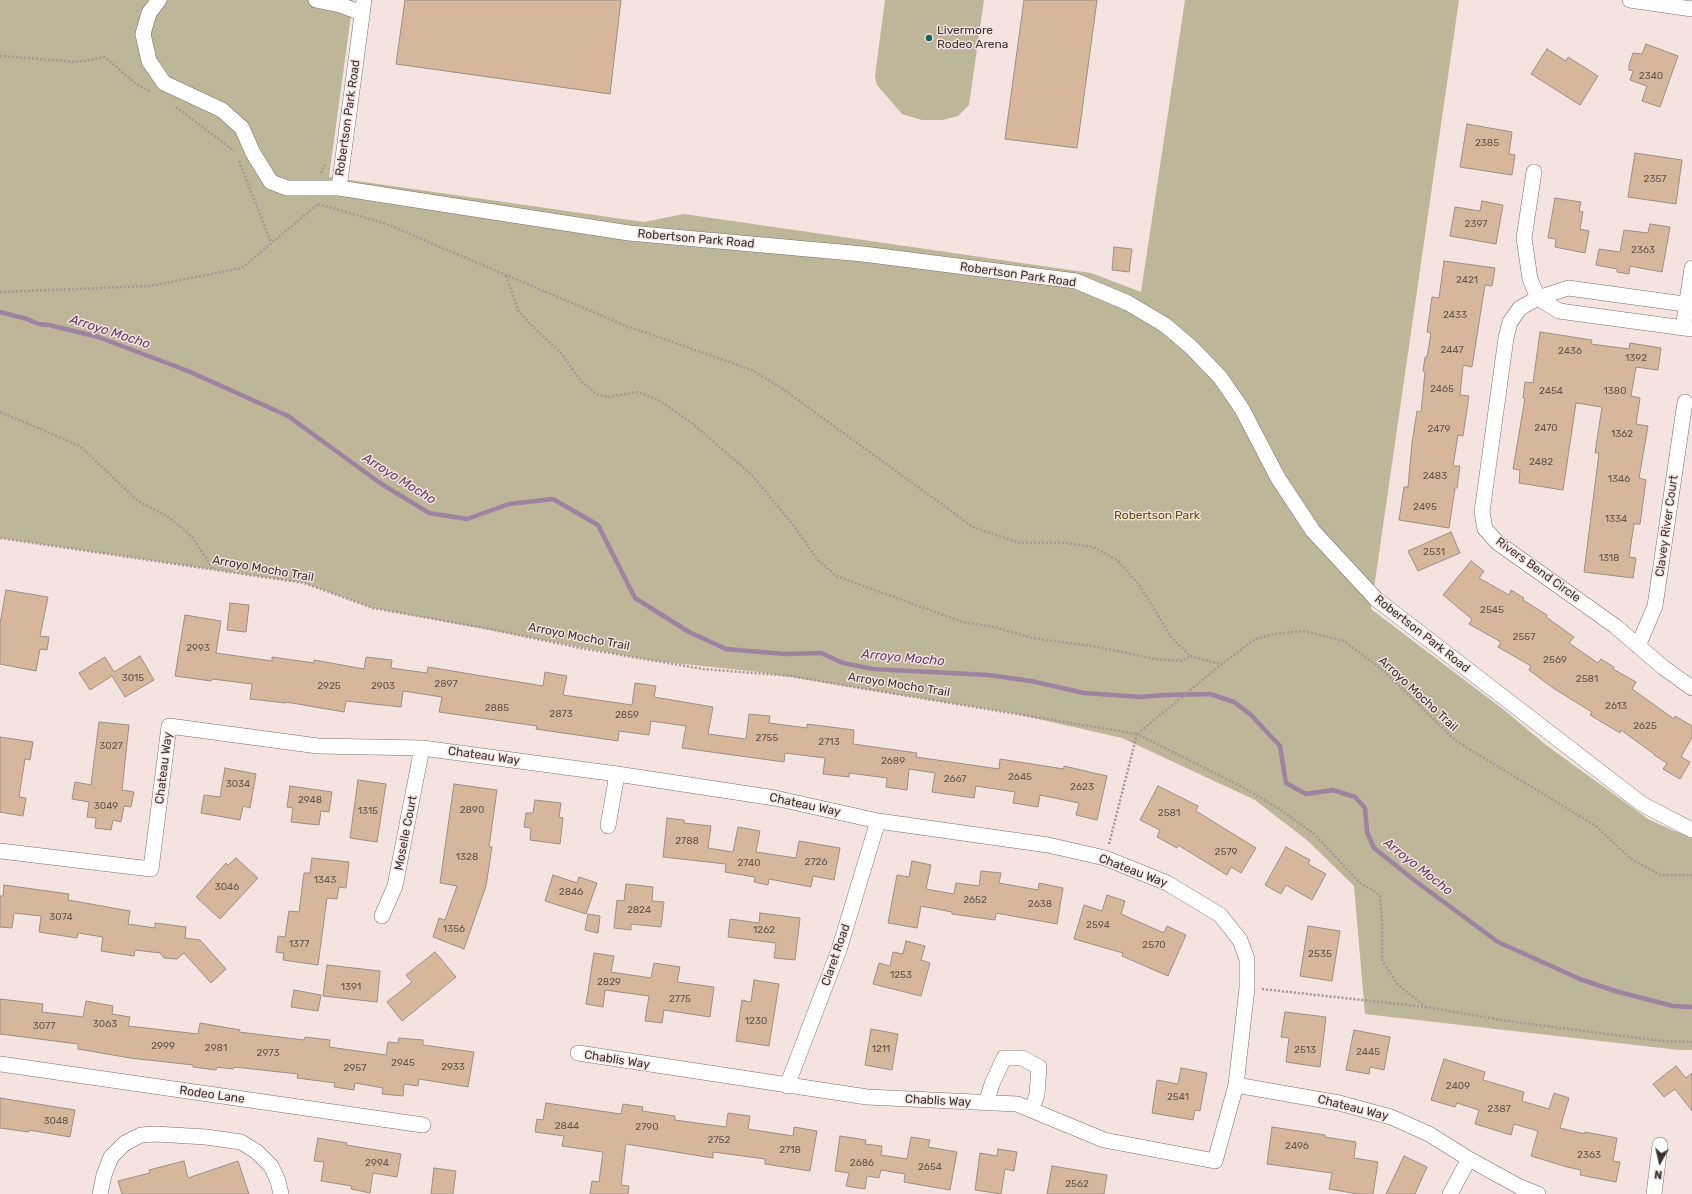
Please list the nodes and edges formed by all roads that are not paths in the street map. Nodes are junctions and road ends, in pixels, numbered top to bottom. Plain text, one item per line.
1 (159, 0) edge
2 (316, 0) edge
3 (1630, 0) edge
4 (363, 6) edge
5 (1692, 9) edge
6 (1534, 172) dead end
7 (339, 188) junction
8 (1692, 268) edge
9 (1538, 298) junction
10 (1690, 305) edge
11 (1688, 328) edge
12 (1685, 402) dead end
13 (1638, 646) junction
14 (1692, 688) edge
15 (422, 748) junction
16 (617, 774) junction
17 (878, 821) junction
18 (608, 826) dead end
19 (1692, 830) edge
20 (0, 851) edge
21 (382, 916) dead end
22 (578, 1053) dead end
23 (0, 1064) edge
24 (1236, 1085) junction
25 (787, 1086) junction
26 (986, 1103) junction
27 (1031, 1110) junction
28 (423, 1125) dead end
29 (1660, 1145) dead end
30 (1469, 1159) junction
31 (100, 1194) edge
32 (281, 1194) edge
33 (1450, 1194) edge
34 (1538, 1194) edge
35 (1654, 1194) edge

1 - 7 street
2 - 4 street
3 - 5 street
4 - 7 street, Robertson Park Road
6 - 9 street
7 - 19 street, Robertson Park Road
8 - 10 street
9 - 10 street, Rivers Bend Circle
9 - 11 street
9 - 13 street, Rivers Bend Circle
10 - 11 street
12 - 13 street, Clavey River Court
13 - 14 street, Rivers Bend Circle
15 - 16 street, Chateau Way
15 - 20 street, Chateau Way
15 - 21 street, Moselle Court
16 - 17 street, Chateau Way
16 - 18 street
17 - 24 street, Chateau Way
17 - 25 street, Claret Road
22 - 25 street, Chablis Way
23 - 28 street, Rodeo Lane
24 - 27 street, Chablis Way
24 - 30 street, Chateau Way
25 - 26 street, Chablis Way
26 - 27 street, Chablis Way
26 - 27 street
29 - 35 street
30 - 33 street
30 - 34 street, Chateau Way
31 - 32 street

